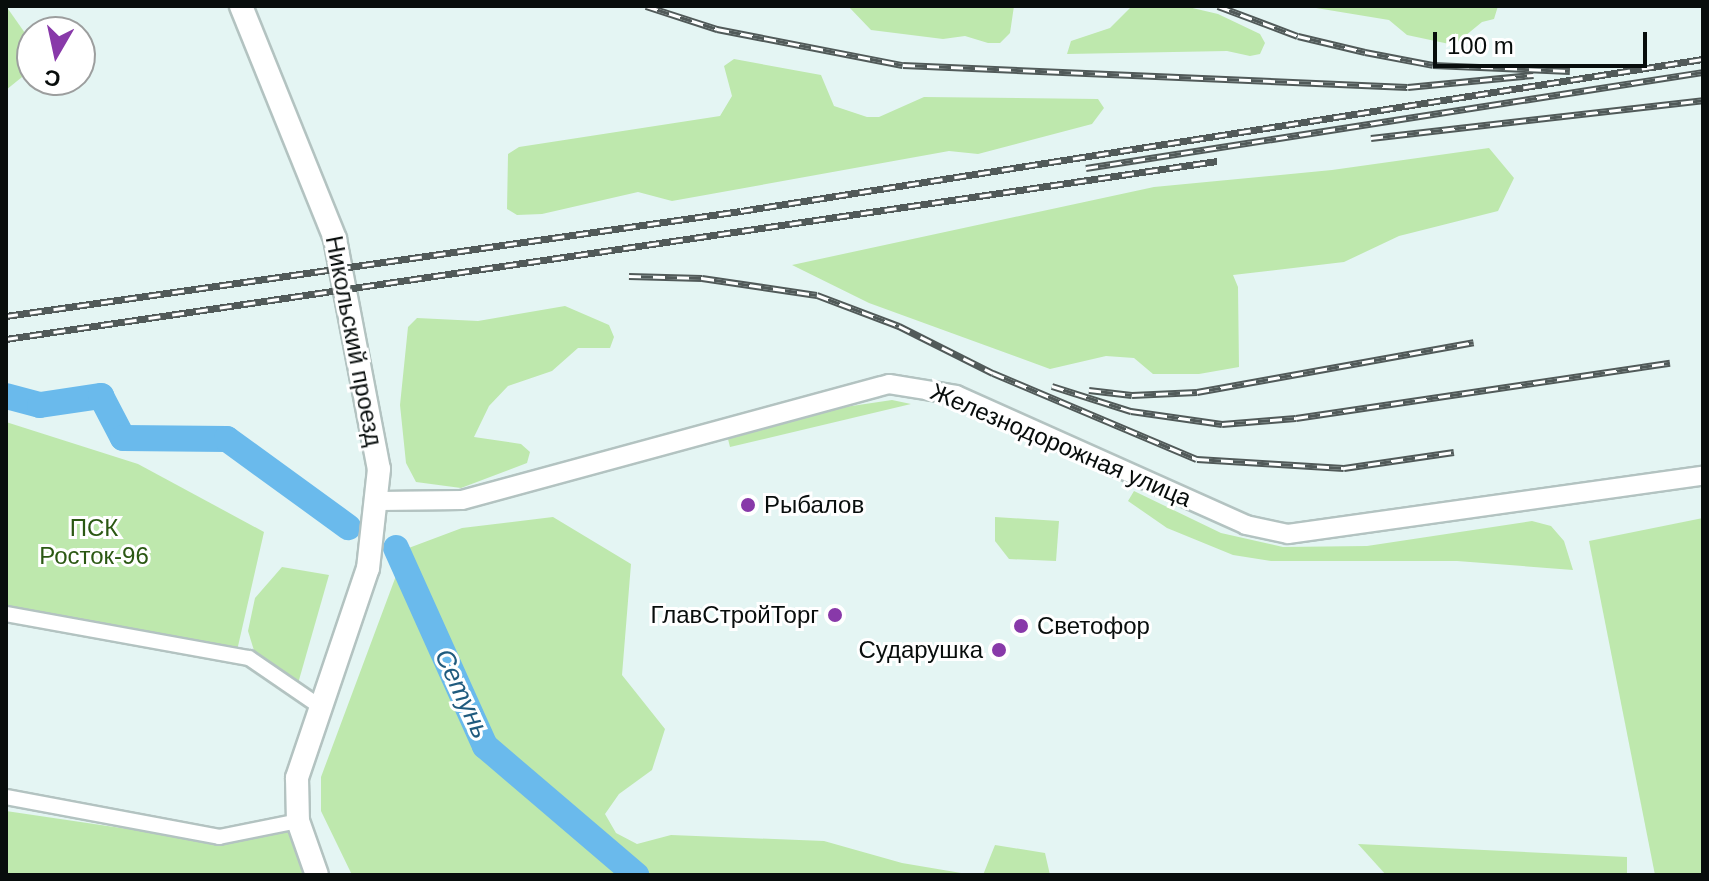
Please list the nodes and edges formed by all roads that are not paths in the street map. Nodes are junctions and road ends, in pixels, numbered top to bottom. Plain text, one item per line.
1 (241, 6) edge
2 (1703, 476) edge
3 (379, 501) junction
4 (6, 614) edge
5 (319, 706) junction
6 (6, 797) edge
7 (298, 821) junction
8 (317, 875) edge

1 - 3 main road, Никольский проезд
2 - 3 street, Железнодорожная улица
3 - 5 main road, Никольский проезд
4 - 5 street
5 - 7 main road, Никольский проезд
6 - 7 street
7 - 8 main road

